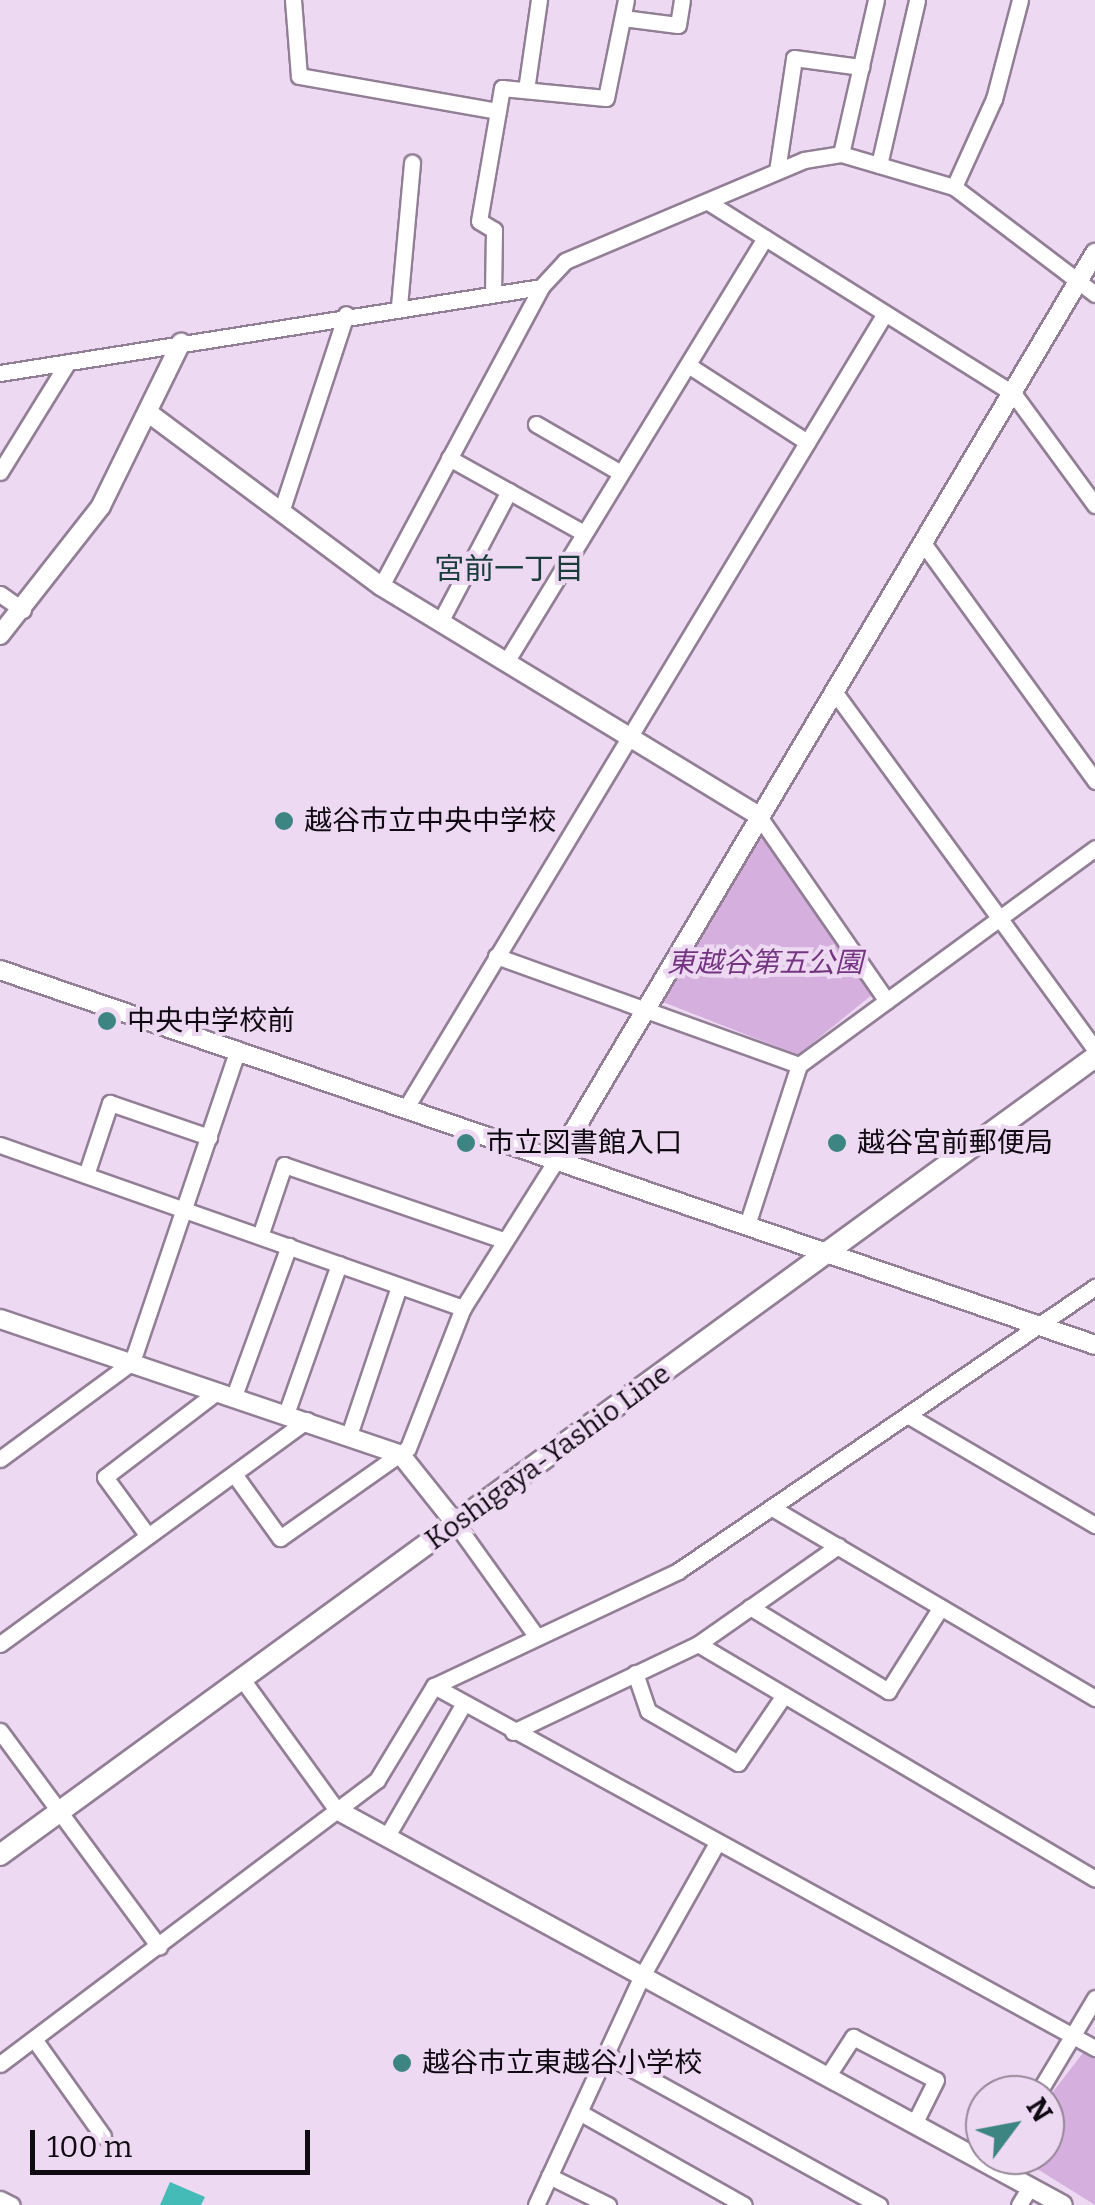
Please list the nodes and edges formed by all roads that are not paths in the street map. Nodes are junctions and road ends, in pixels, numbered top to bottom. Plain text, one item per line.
1 (293, 0) edge
2 (539, 0) edge
3 (626, 0) edge
4 (682, 0) edge
5 (876, 0) edge
6 (917, 0) edge
7 (1020, 0) edge
8 (623, 18) junction
9 (861, 67) junction
10 (526, 90) junction
11 (498, 111) junction
12 (841, 154) junction
13 (412, 163) dead end
14 (879, 165) junction
15 (777, 171) junction
16 (954, 188) junction
17 (708, 202) junction
18 (764, 238) junction
19 (1095, 253) edge
20 (541, 287) junction
21 (1088, 288) edge
22 (493, 294) junction
23 (399, 306) junction
24 (346, 314) junction
25 (884, 314) junction
26 (181, 343) junction
27 (68, 362) junction
28 (688, 365) junction
29 (0, 373) edge
30 (1013, 393) junction
31 (150, 414) junction
32 (536, 424) dead end
33 (807, 442) junction
34 (449, 458) junction
35 (0, 472) edge
36 (621, 473) junction
37 (509, 492) junction
38 (1095, 505) edge
39 (282, 510) junction
40 (584, 533) junction
41 (922, 543) junction
42 (380, 586) junction
43 (0, 594) edge
44 (23, 610) junction
45 (440, 622) junction
46 (0, 635) edge
47 (506, 662) junction
48 (834, 690) junction
49 (630, 735) junction
50 (1095, 781) edge
51 (758, 815) junction
52 (1095, 848) edge
53 (1000, 918) junction
54 (496, 956) junction
55 (0, 970) edge
56 (887, 1000) junction
57 (646, 1004) junction
58 (1095, 1049) edge
59 (238, 1050) junction
60 (1095, 1057) edge
61 (799, 1064) junction
62 (406, 1106) junction
63 (209, 1137) junction
64 (0, 1145) edge
65 (557, 1159) junction
66 (86, 1175) junction
67 (184, 1209) junction
68 (746, 1225) junction
69 (260, 1236) junction
70 (500, 1240) junction
71 (288, 1246) junction
72 (828, 1253) junction
73 (339, 1264) junction
74 (399, 1286) junction
75 (1095, 1287) edge
76 (463, 1308) junction
77 (0, 1319) edge
78 (1041, 1324) junction
79 (1095, 1345) edge
80 (132, 1362) junction
81 (226, 1394) junction
82 (286, 1414) junction
83 (909, 1416) junction
84 (307, 1420) junction
85 (349, 1435) junction
86 (400, 1456) junction
87 (0, 1459) edge
88 (234, 1474) junction
89 (774, 1508) junction
90 (456, 1524) junction
91 (1095, 1525) edge
92 (148, 1536) junction
93 (838, 1546) junction
94 (941, 1607) junction
95 (750, 1608) junction
96 (537, 1637) junction
97 (0, 1644) edge
98 (698, 1644) junction
99 (635, 1673) junction
100 (242, 1679) junction
101 (434, 1686) junction
102 (784, 1695) junction
103 (1095, 1698) edge
104 (464, 1706) junction
105 (0, 1731) edge
106 (513, 1732) junction
107 (337, 1810) junction
108 (59, 1812) junction
109 (387, 1836) junction
110 (717, 1843) junction
111 (0, 1855) edge
112 (1095, 1879) edge
113 (159, 1947) junction
114 (642, 1976) junction
115 (1095, 1998) edge
116 (1073, 2035) junction
117 (34, 2038) junction
118 (1095, 2048) edge
119 (606, 2055) junction
120 (0, 2064) edge
121 (1049, 2075) edge
122 (827, 2077) junction
123 (579, 2112) junction
124 (914, 2124) junction
125 (103, 2136) dead end
126 (965, 2147) edge
127 (1015, 2175) edge
128 (549, 2176) junction
129 (1030, 2187) junction
130 (0, 2199) edge
131 (12, 2205) edge
132 (536, 2205) edge
133 (608, 2205) edge
134 (744, 2205) edge
135 (880, 2205) edge
136 (1019, 2205) edge
137 (1063, 2205) edge

1 - 11 street
2 - 10 street
3 - 8 street
4 - 8 street
5 - 9 street
6 - 14 street
7 - 16 street
8 - 10 street
9 - 12 street
9 - 15 street
10 - 11 street
11 - 22 street
12 - 14 street
12 - 15 street
13 - 23 street
14 - 16 street
15 - 17 street
16 - 21 street
17 - 18 street
17 - 20 street
18 - 25 street
18 - 28 street
19 - 21 street
20 - 22 street
20 - 34 street
21 - 30 street
22 - 23 street
23 - 24 street
24 - 26 street
24 - 39 street
25 - 30 street
25 - 33 street
26 - 27 street
26 - 31 street
27 - 29 street
27 - 35 street
28 - 33 street
28 - 36 street
30 - 38 street
30 - 41 street
31 - 39 street
31 - 44 street
32 - 36 street
33 - 49 street
34 - 37 street
34 - 42 street
36 - 40 street
37 - 40 street
37 - 45 street
39 - 42 street
40 - 47 street
41 - 48 street
41 - 50 street
42 - 45 street
43 - 44 street
44 - 46 street
45 - 47 street
47 - 49 street
48 - 51 street
48 - 53 street
49 - 51 street
49 - 54 street
51 - 56 street
51 - 57 street
52 - 53 street
53 - 56 street
53 - 58 street
54 - 57 street
54 - 62 street
55 - 59 street
56 - 61 street
57 - 61 street
57 - 65 street
59 - 62 street
59 - 63 street
60 - 72 main road, Koshigaya-Yashio Line
61 - 68 street
62 - 65 street
63 - 66 street
63 - 67 street
64 - 66 street
65 - 68 street
65 - 70 street
66 - 67 street
67 - 69 street
67 - 80 street
68 - 72 street
69 - 70 street
69 - 71 street
70 - 76 street
71 - 73 street
71 - 81 street
72 - 78 street
72 - 90 main road, Koshigaya-Yashio Line
73 - 74 street
73 - 82 street
74 - 76 street
74 - 85 street
75 - 78 street
76 - 86 street
77 - 80 street
78 - 79 street
78 - 83 street
80 - 81 street
80 - 87 street
81 - 82 street
81 - 92 street
82 - 84 street
83 - 89 street
83 - 91 street
84 - 85 street
84 - 88 street
85 - 86 street
86 - 88 street
86 - 90 street
88 - 92 street
89 - 93 street
89 - 96 street
90 - 96 street
90 - 100 main road, Koshigaya-Yashio Line
92 - 97 street
93 - 94 street
93 - 95 street
94 - 95 street
94 - 103 street
95 - 98 street
96 - 101 street
98 - 99 street
98 - 102 street
99 - 102 street
99 - 106 street
100 - 107 street
100 - 108 main road, Koshigaya-Yashio Line
101 - 104 street
101 - 107 street
102 - 112 street
104 - 106 street
104 - 109 street
105 - 108 street
106 - 110 street
107 - 109 street
107 - 113 street
108 - 111 main road, Koshigaya-Yashio Line
108 - 113 street
109 - 114 street
110 - 114 street
110 - 116 street
113 - 117 street
114 - 119 street
114 - 122 street
115 - 116 street
116 - 118 street
116 - 121 street
117 - 120 street
117 - 125 street
119 - 123 street
119 - 135 street
122 - 124 street
122 - 124 street
123 - 128 street
123 - 134 street
124 - 126 street
127 - 129 street
128 - 132 street
128 - 133 street
129 - 136 street
129 - 137 street
130 - 131 street

